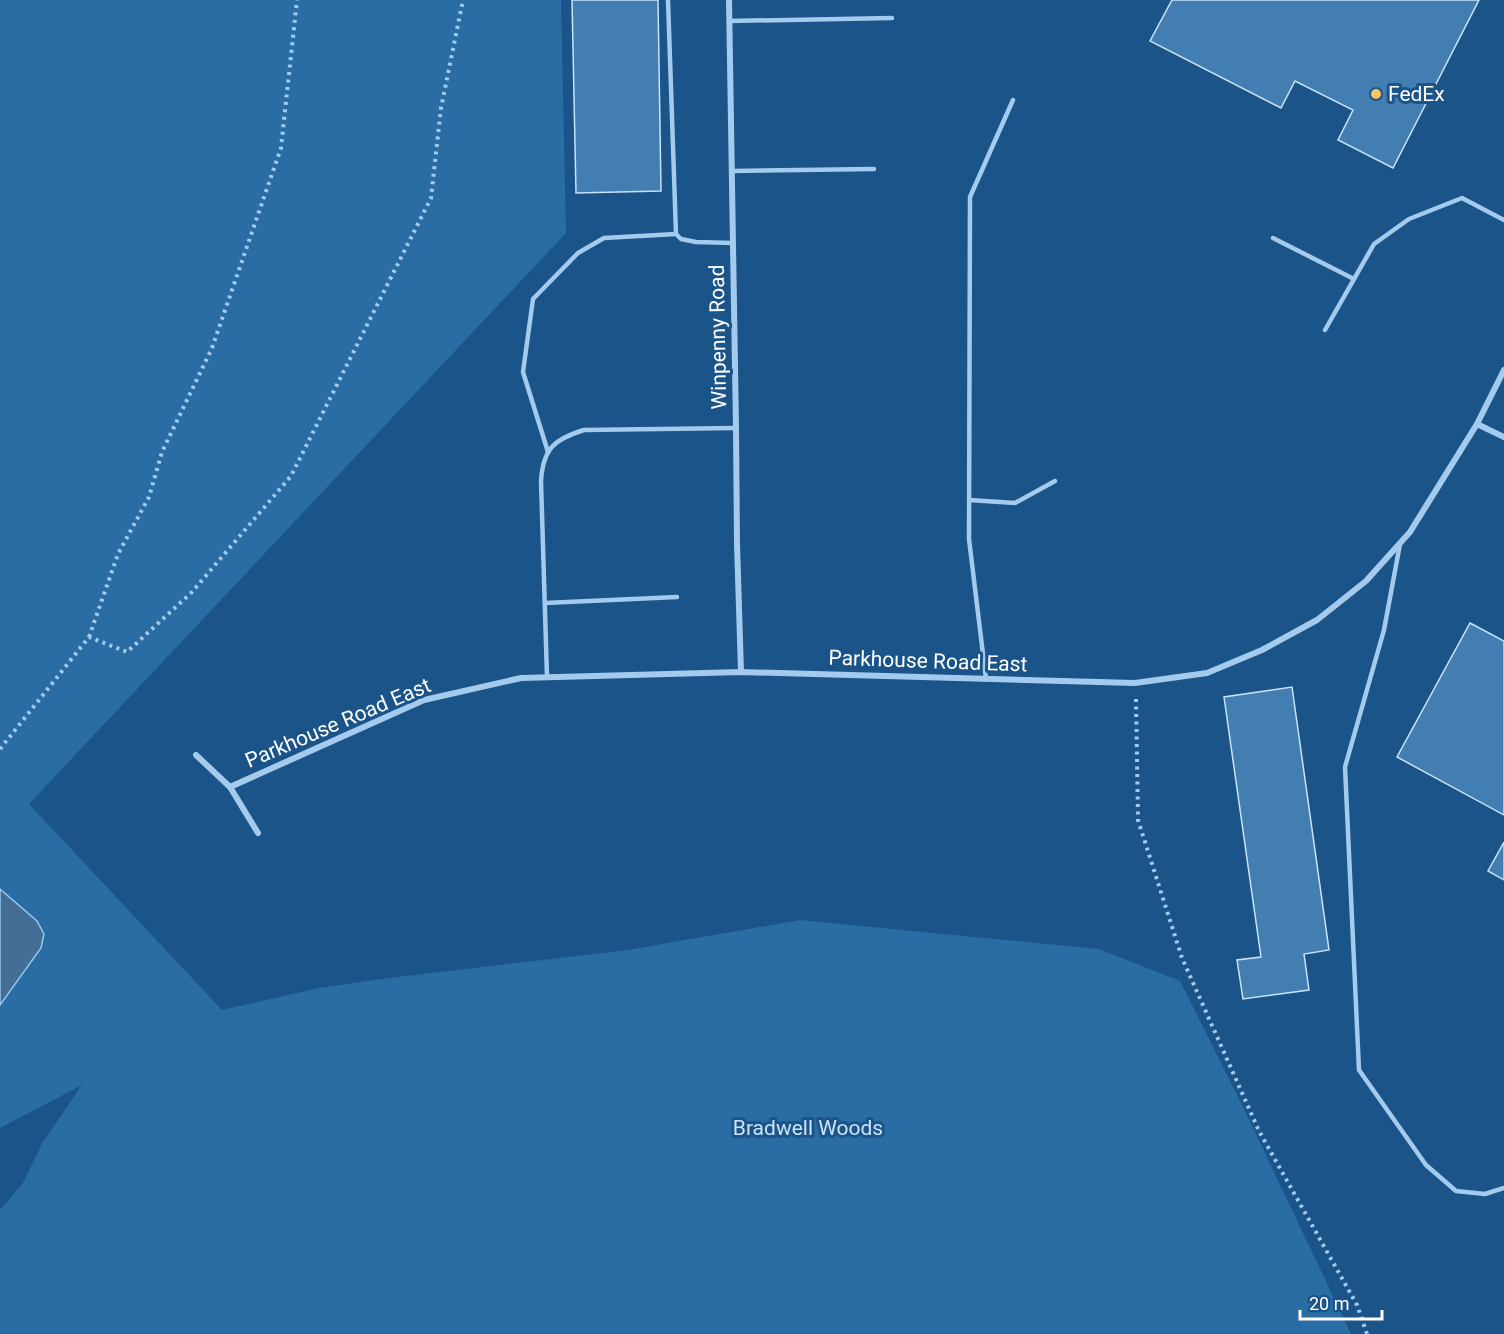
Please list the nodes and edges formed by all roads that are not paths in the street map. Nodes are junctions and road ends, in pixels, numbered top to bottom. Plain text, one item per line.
1 (668, 0) edge
2 (729, 0) edge
3 (892, 18) dead end
4 (729, 21) junction
5 (1013, 100) dead end
6 (874, 169) dead end
7 (732, 171) junction
8 (1504, 220) edge
9 (676, 234) junction
10 (1274, 238) dead end
11 (733, 243) junction
12 (1354, 279) junction
13 (1325, 330) dead end
14 (1504, 370) edge
15 (1477, 424) junction
16 (736, 428) junction
17 (1504, 437) edge
18 (548, 452) junction
19 (1054, 481) dead end
20 (969, 500) junction
21 (1400, 543) junction
22 (677, 597) dead end
23 (545, 603) junction
24 (741, 672) junction
25 (547, 677) junction
26 (986, 679) junction
27 (196, 755) dead end
28 (230, 787) junction
29 (258, 833) dead end
30 (1504, 1188) edge

1 - 9 lane
2 - 4 street, Winpenny Road
3 - 4 lane
4 - 7 street, Winpenny Road
5 - 20 lane
6 - 7 lane
7 - 11 street, Winpenny Road
8 - 12 lane
9 - 11 lane
9 - 18 lane
10 - 12 lane
11 - 16 street, Winpenny Road
12 - 13 lane
14 - 15 street, Parkhouse Road East
15 - 17 street
15 - 21 street, Parkhouse Road East
16 - 18 lane
16 - 24 street, Winpenny Road
18 - 23 lane
19 - 20 lane
20 - 26 lane
21 - 26 street, Parkhouse Road East
21 - 30 lane
22 - 23 lane
23 - 25 lane
24 - 25 street, Parkhouse Road East
24 - 26 street, Parkhouse Road East
25 - 28 street, Parkhouse Road East
27 - 28 street, Parkhouse Road East
28 - 29 street, Parkhouse Road East

